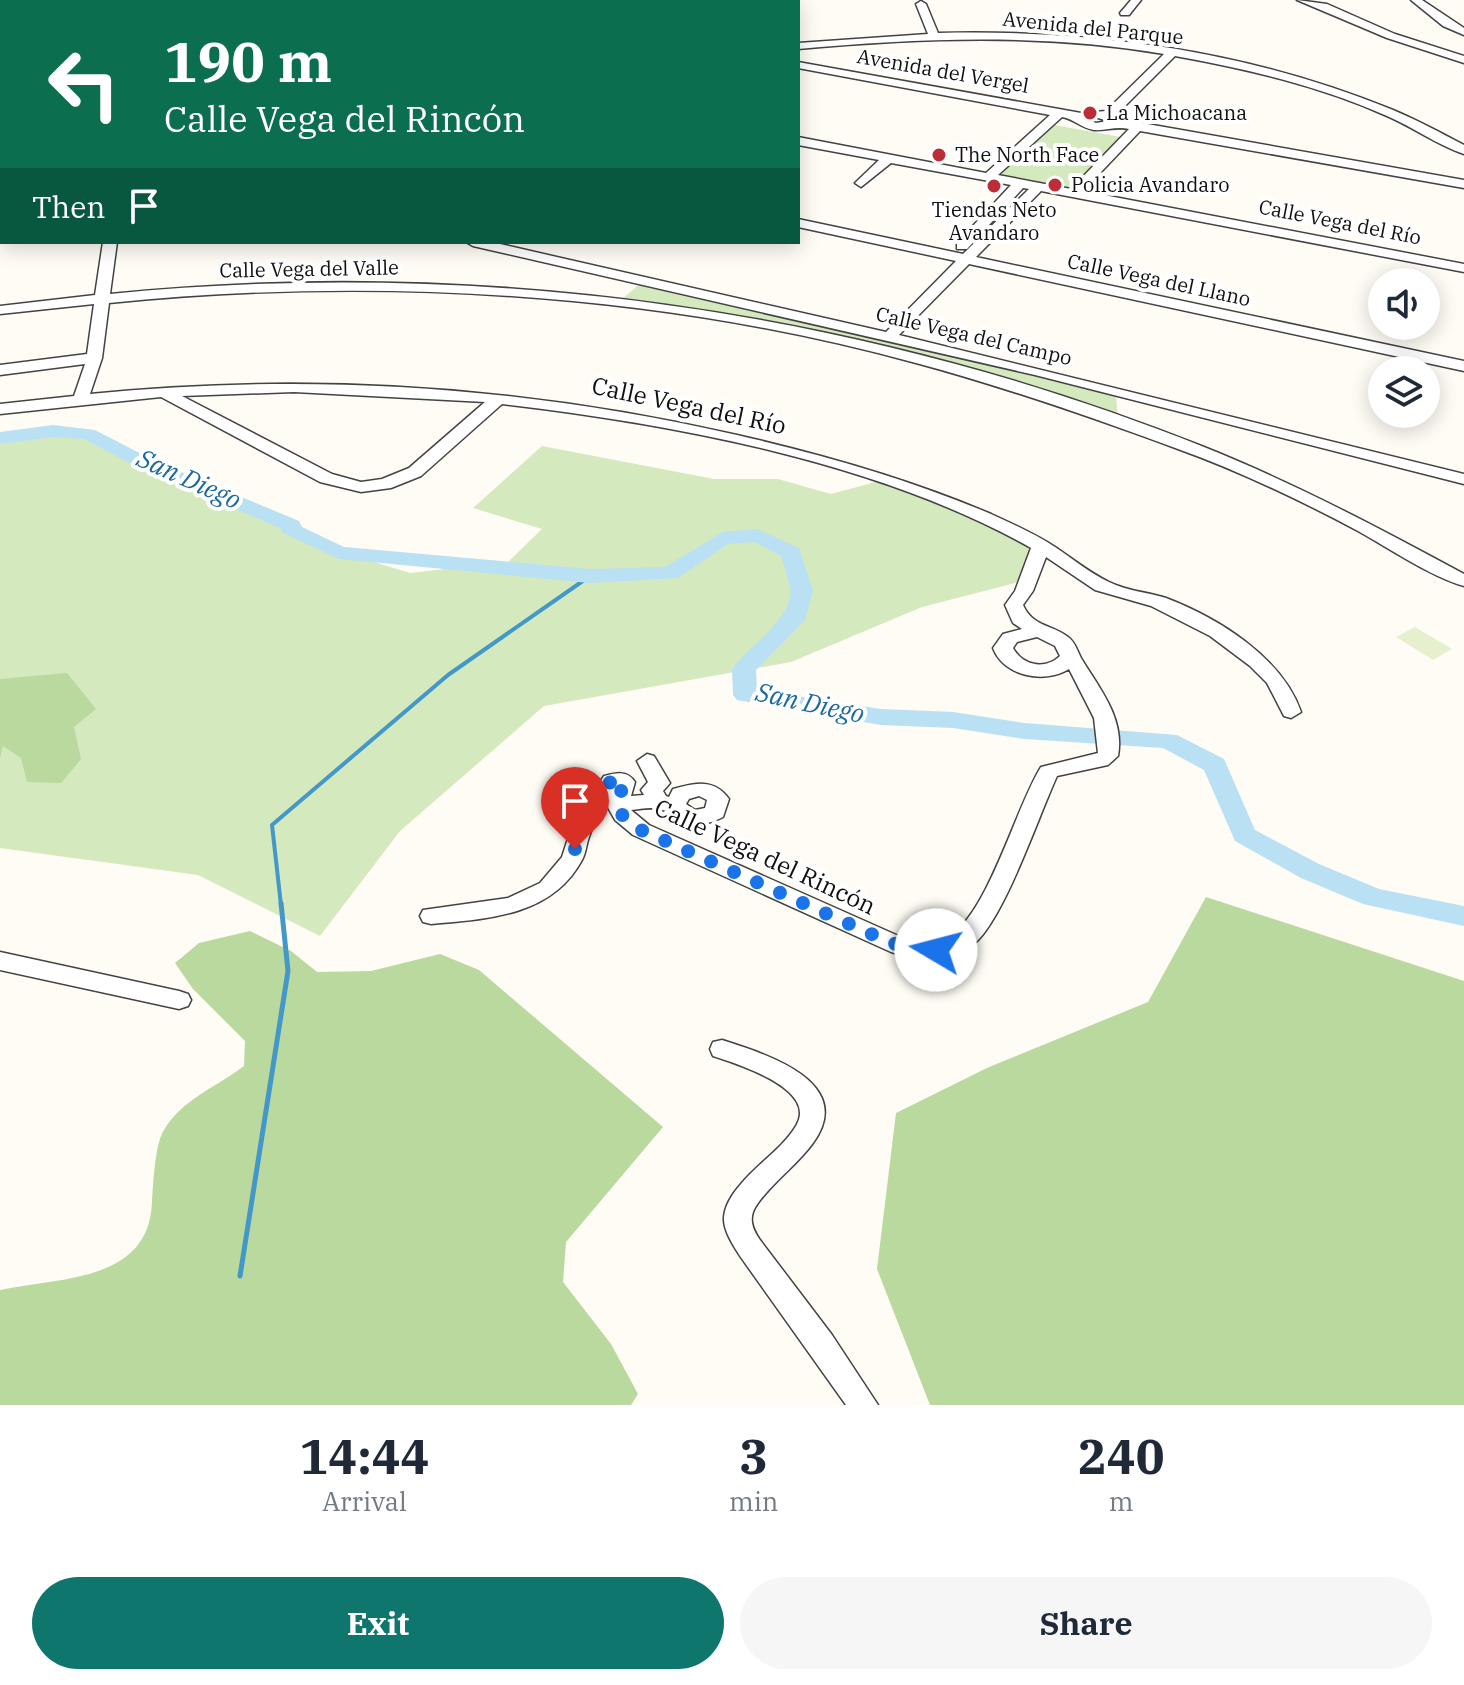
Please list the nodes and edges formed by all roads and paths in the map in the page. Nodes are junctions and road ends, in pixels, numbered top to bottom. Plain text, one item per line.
1 (1136, 0) edge
2 (1302, 0) edge
3 (1416, 0) edge
4 (921, 4) dead end
5 (1125, 13) dead end
6 (1464, 32) edge
7 (934, 36) junction
8 (800, 46) edge
9 (1158, 50) junction
10 (1173, 52) junction
11 (1464, 60) edge
12 (800, 65) edge
13 (977, 80) dead end
14 (1133, 83) junction
15 (962, 94) junction
16 (1055, 118) junction
17 (1112, 119) junction
18 (1089, 121) junction
19 (1132, 132) junction
20 (800, 141) edge
21 (1464, 150) edge
22 (889, 158) junction
23 (988, 178) junction
24 (861, 183) dead end
25 (1019, 184) junction
26 (1464, 184) edge
27 (1038, 187) junction
28 (1073, 194) junction
29 (800, 223) edge
30 (110, 244) edge
31 (482, 244) edge
32 (960, 257) junction
33 (1464, 268) edge
34 (642, 281) junction
35 (100, 299) junction
36 (619, 301) junction
37 (0, 310) edge
38 (882, 334) junction
39 (94, 358) junction
40 (1464, 366) edge
41 (0, 370) edge
42 (165, 392) junction
43 (1132, 394) junction
44 (81, 399) junction
45 (497, 400) junction
46 (0, 409) edge
47 (1119, 421) junction
48 (1464, 479) edge
49 (1041, 546) junction
50 (1464, 581) edge
51 (1037, 631) junction
52 (1070, 656) junction
53 (1291, 712) dead end
54 (647, 761) dead end
55 (617, 804) junction
56 (431, 916) dead end
57 (0, 961) edge
58 (179, 1000) dead end
59 (722, 1049) dead end
60 (863, 1405) edge

1 - 5 street
2 - 11 street
3 - 6 street
4 - 7 street
7 - 8 street, Avenida del Parque
7 - 9 street, Avenida del Parque
9 - 10 street, Avenida del Parque
9 - 14 street
10 - 14 street
10 - 21 street, Avenida del Parque
12 - 15 street, Avenida del Vergel
13 - 15 street
14 - 17 street
14 - 18 street
15 - 16 street, Avenida del Vergel
16 - 18 street, Avenida del Vergel
16 - 23 street
17 - 18 street
17 - 19 street
18 - 19 street
19 - 26 street
19 - 28 street
20 - 22 street, Calle Vega del Río
22 - 23 street, Calle Vega del Río
22 - 24 street
23 - 25 street, Calle Vega del Río
25 - 27 street, Calle Vega del Río
25 - 32 street
27 - 28 street, Calle Vega del Río
27 - 32 street
28 - 33 street, Calle Vega del Río
29 - 32 street, Calle Vega del Llano
30 - 35 street
31 - 34 street, Calle Vega del Campo
32 - 38 street
32 - 40 street, Calle Vega del Llano
34 - 36 street
34 - 38 street, Calle Vega del Campo
35 - 36 street, Calle Vega del Valle
35 - 37 street, Calle Vega del Valle
35 - 39 street
36 - 47 street, Calle Vega del Campo
38 - 43 street, Calle Vega del Campo
39 - 41 street
39 - 44 street
42 - 44 street, Calle Vega del Río
42 - 45 street, Calle Vega del Río
42 - 45 street
43 - 47 street
43 - 48 street, Calle Vega del Campo
44 - 46 street, Calle Vega del Río
45 - 49 street, Calle Vega del Río
47 - 50 street
49 - 51 street
49 - 53 street, Calle Vega del Río
51 - 52 street
51 - 52 street
52 - 55 street, Calle Vega del Rincón
54 - 55 street
55 - 56 street, Calle Vega del Rincón
57 - 58 street
59 - 60 street

